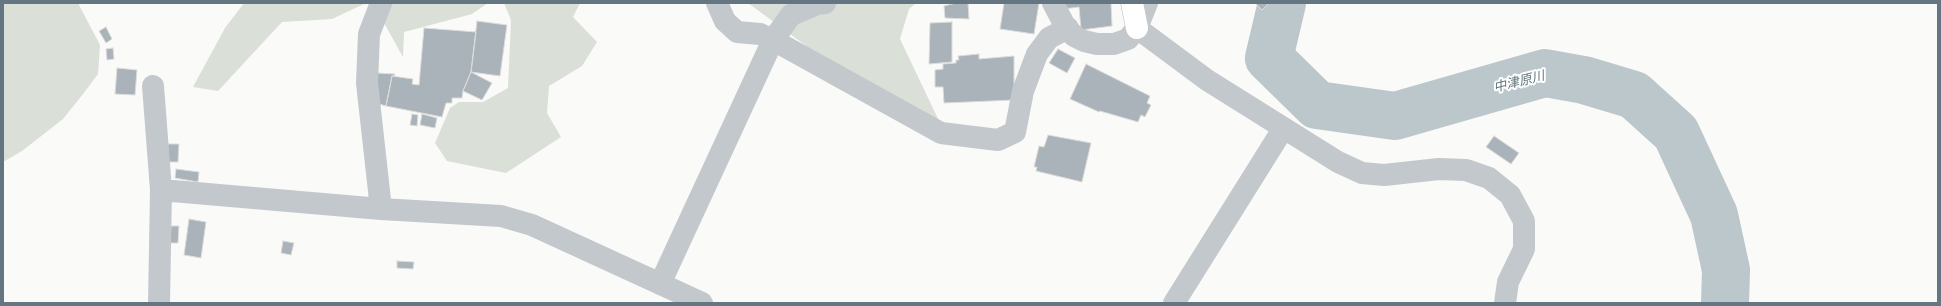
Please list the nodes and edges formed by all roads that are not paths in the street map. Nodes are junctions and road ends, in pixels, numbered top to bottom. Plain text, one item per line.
1 (381, 3) edge
2 (717, 3) edge
3 (820, 3) edge
4 (1053, 3) edge
5 (1132, 3) edge
6 (1147, 3) edge
7 (1068, 28) junction
8 (1137, 28) junction
9 (773, 40) junction
10 (153, 86) dead end
11 (1283, 129) junction
12 (161, 190) junction
13 (381, 209) junction
14 (660, 284) junction
15 (159, 303) edge
16 (702, 303) edge
17 (1174, 303) edge
18 (1505, 303) edge

1 - 13 street
2 - 9 street
3 - 9 street
4 - 7 street
5 - 8 street
6 - 8 street
7 - 8 street
7 - 9 street
8 - 11 street
9 - 14 street
10 - 12 street
11 - 17 street
11 - 18 street
12 - 13 street
12 - 15 street
13 - 14 street
14 - 16 street

